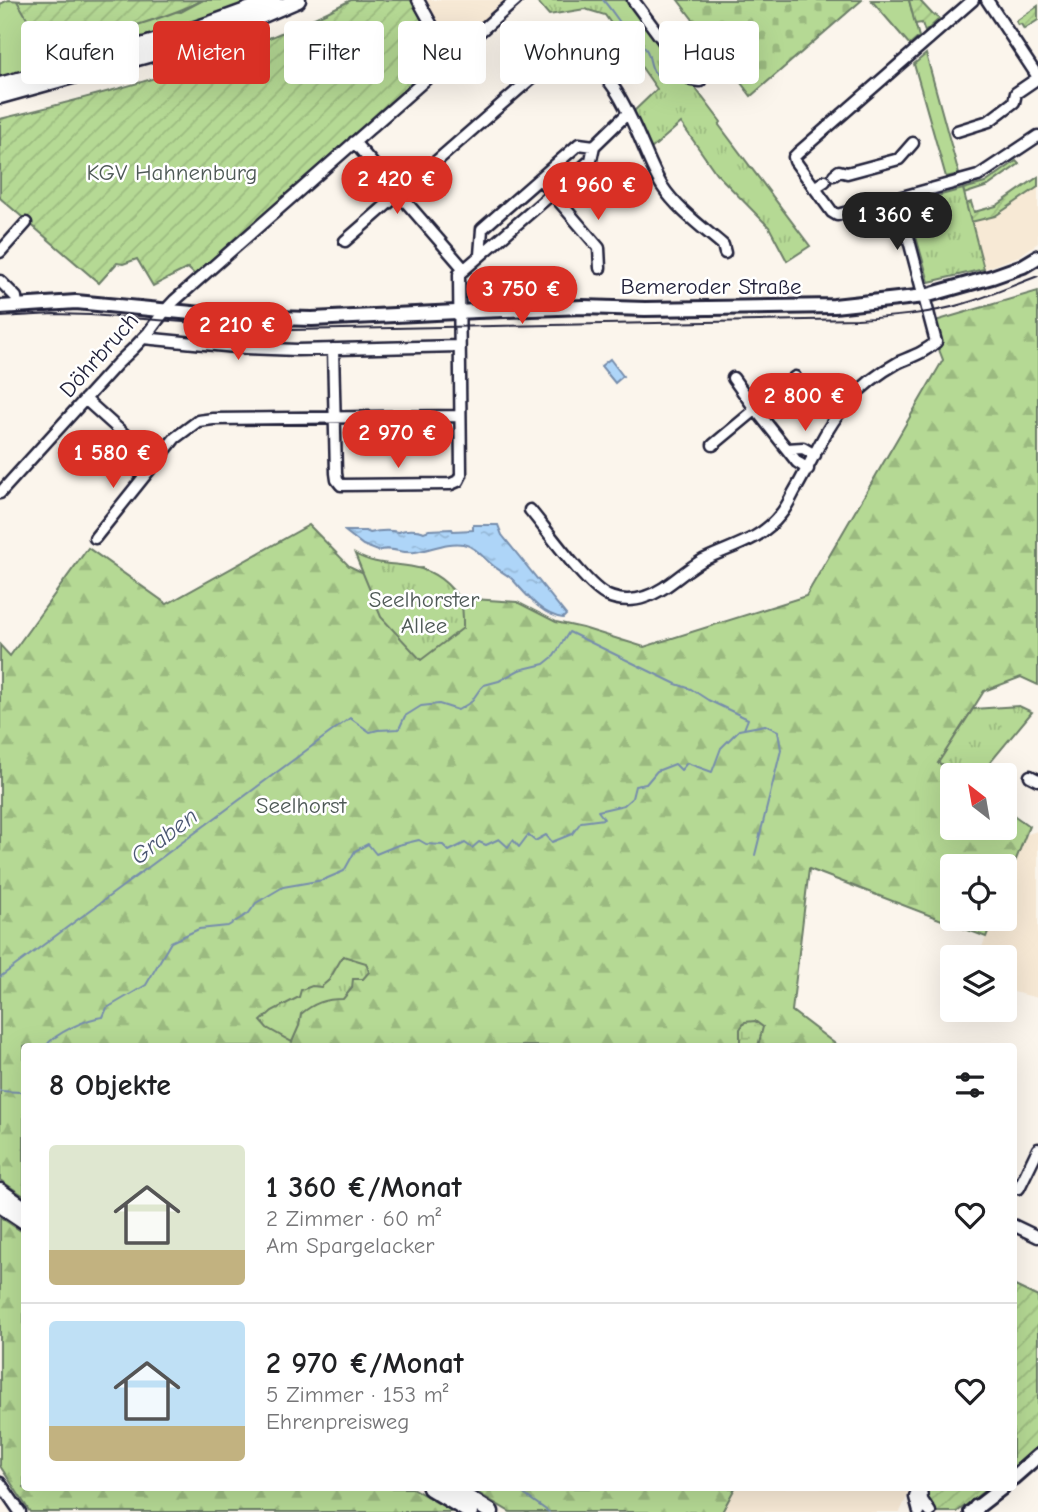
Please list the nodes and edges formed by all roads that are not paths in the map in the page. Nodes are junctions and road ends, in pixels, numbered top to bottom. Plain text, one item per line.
1 (272, 0) edge
2 (298, 0) edge
3 (418, 0) edge
4 (516, 0) edge
5 (633, 0) edge
6 (973, 0) edge
7 (987, 0) edge
8 (429, 21) edge
9 (486, 26) edge
10 (659, 35) edge
11 (1038, 78) edge
12 (420, 84) edge
13 (0, 85) edge
14 (0, 96) edge
15 (628, 113) junction
16 (957, 131) dead end
17 (1038, 136) edge
18 (354, 142) junction
19 (913, 143) dead end
20 (594, 146) junction
21 (540, 179) junction
22 (814, 188) junction
23 (552, 194) junction
24 (399, 195) junction
25 (898, 199) junction
26 (26, 223) dead end
27 (345, 241) dead end
28 (0, 252) edge
29 (725, 253) dead end
30 (480, 256) junction
31 (1038, 257) edge
32 (600, 268) dead end
33 (464, 269) junction
34 (0, 281) edge
35 (925, 296) junction
36 (17, 306) junction
37 (0, 307) edge
38 (163, 311) junction
39 (459, 312) junction
40 (143, 338) junction
41 (459, 346) junction
42 (333, 349) junction
43 (795, 377) dead end
44 (733, 379) dead end
45 (85, 399) junction
46 (756, 410) junction
47 (460, 416) junction
48 (335, 419) junction
49 (713, 445) dead end
50 (787, 449) junction
51 (815, 455) junction
52 (155, 462) junction
53 (807, 469) junction
54 (0, 493) edge
55 (530, 510) dead end
56 (95, 538) dead end
57 (1038, 1149) edge
58 (1017, 1188) edge
59 (0, 1191) edge
60 (0, 1205) edge
61 (21, 1206) edge
62 (21, 1219) edge
63 (1017, 1227) edge
64 (1038, 1237) edge
65 (1038, 1456) edge
66 (1017, 1474) edge
67 (0, 1483) edge
68 (435, 1491) edge
69 (457, 1491) edge
70 (918, 1491) edge
71 (920, 1491) edge
72 (998, 1491) edge
73 (974, 1510) edge
74 (20, 1512) edge
75 (470, 1512) edge
76 (491, 1512) edge
77 (919, 1512) edge
78 (930, 1512) edge

1 - 13 highway
2 - 14 highway
3 - 8 street
4 - 9 street, Döhrbruch
5 - 10 street
6 - 22 street
7 - 11 street
11 - 16 street
12 - 18 street, Döhrbruch
15 - 20 street
15 - 24 street
15 - 29 street
17 - 25 street
18 - 24 street
18 - 38 street, Döhrbruch
19 - 22 street
20 - 21 street
20 - 23 street
21 - 23 street
21 - 30 street
22 - 25 street
23 - 30 street
23 - 32 street
24 - 27 street
24 - 33 street
25 - 35 street
26 - 28 street
30 - 33 street
31 - 35 main road, Bemeroder Straße
33 - 39 street
34 - 36 street
35 - 39 main road, Bemeroder Straße
35 - 51 street
36 - 37 main road, Bemeroder Straße
36 - 38 main road, Bemeroder Straße
38 - 39 main road, Bemeroder Straße
38 - 40 street, Döhrbruch
39 - 41 street
40 - 42 street
40 - 45 street, Döhrbruch
41 - 42 street
41 - 47 street
42 - 48 street
43 - 46 street
44 - 46 street
45 - 52 street
45 - 54 street, Döhrbruch
46 - 49 street
46 - 50 street
47 - 48 street
47 - 48 street
48 - 52 street
50 - 51 street
50 - 53 street
51 - 53 street
52 - 56 street
53 - 55 street
57 - 58 street
59 - 61 highway
60 - 62 highway
63 - 64 street
65 - 66 main road
67 - 74 street
68 - 75 highway
69 - 76 highway
70 - 77 street
71 - 78 street
72 - 73 main road

